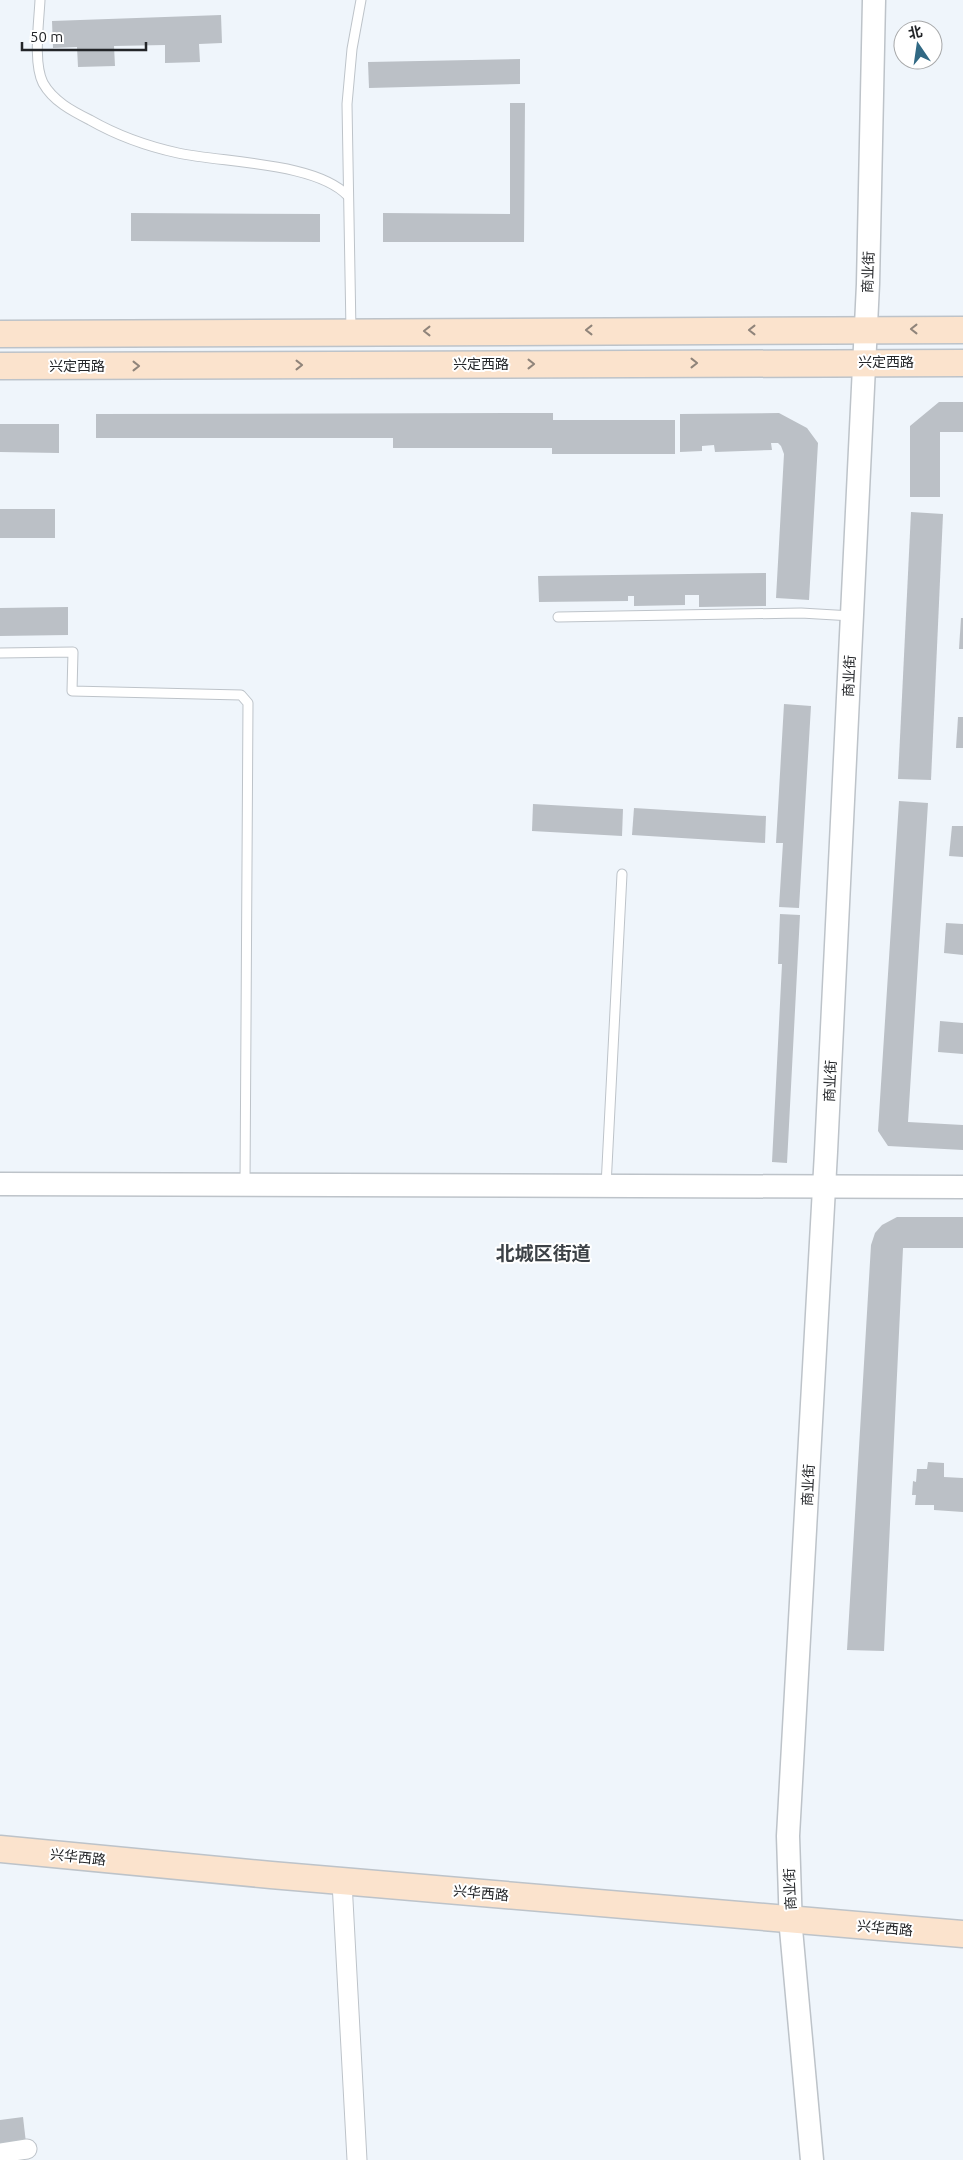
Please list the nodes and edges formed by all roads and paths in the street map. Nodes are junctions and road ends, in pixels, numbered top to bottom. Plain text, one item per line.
1 (40, 0) edge
2 (361, 0) edge
3 (874, 0) edge
4 (348, 196) junction
5 (866, 329) junction
6 (963, 330) edge
7 (351, 332) junction
8 (0, 334) edge
9 (864, 362) junction
10 (963, 362) edge
11 (0, 366) edge
12 (852, 616) junction
13 (558, 617) dead end
14 (0, 653) edge
15 (622, 874) dead end
16 (0, 1184) edge
17 (245, 1185) junction
18 (606, 1186) junction
19 (824, 1187) junction
20 (963, 1187) edge
21 (0, 1849) edge
22 (342, 1882) junction
23 (791, 1920) junction
24 (963, 1934) edge
25 (27, 2149) dead end
26 (0, 2153) edge
27 (357, 2160) edge
28 (812, 2160) edge

1 - 4 lane
2 - 4 lane
3 - 5 street, 商业街
4 - 7 lane
6 -> 5 main road
5 -> 7 main road
5 - 9 street, 商业街
7 - 8 main road
9 - 10 main road, 兴定西路
11 -> 9 main road, 兴定西路
9 - 12 street, 商业街
12 - 13 lane
12 - 19 street, 商业街
14 - 17 lane
15 - 18 lane
16 - 17 street
17 - 18 street
18 - 19 street
19 - 20 street
19 - 23 street, 商业街
21 - 22 main road, 兴华西路
22 - 23 main road, 兴华西路
22 - 27 street
23 - 24 main road, 兴华西路
23 - 28 street, 商业街
25 - 26 street

